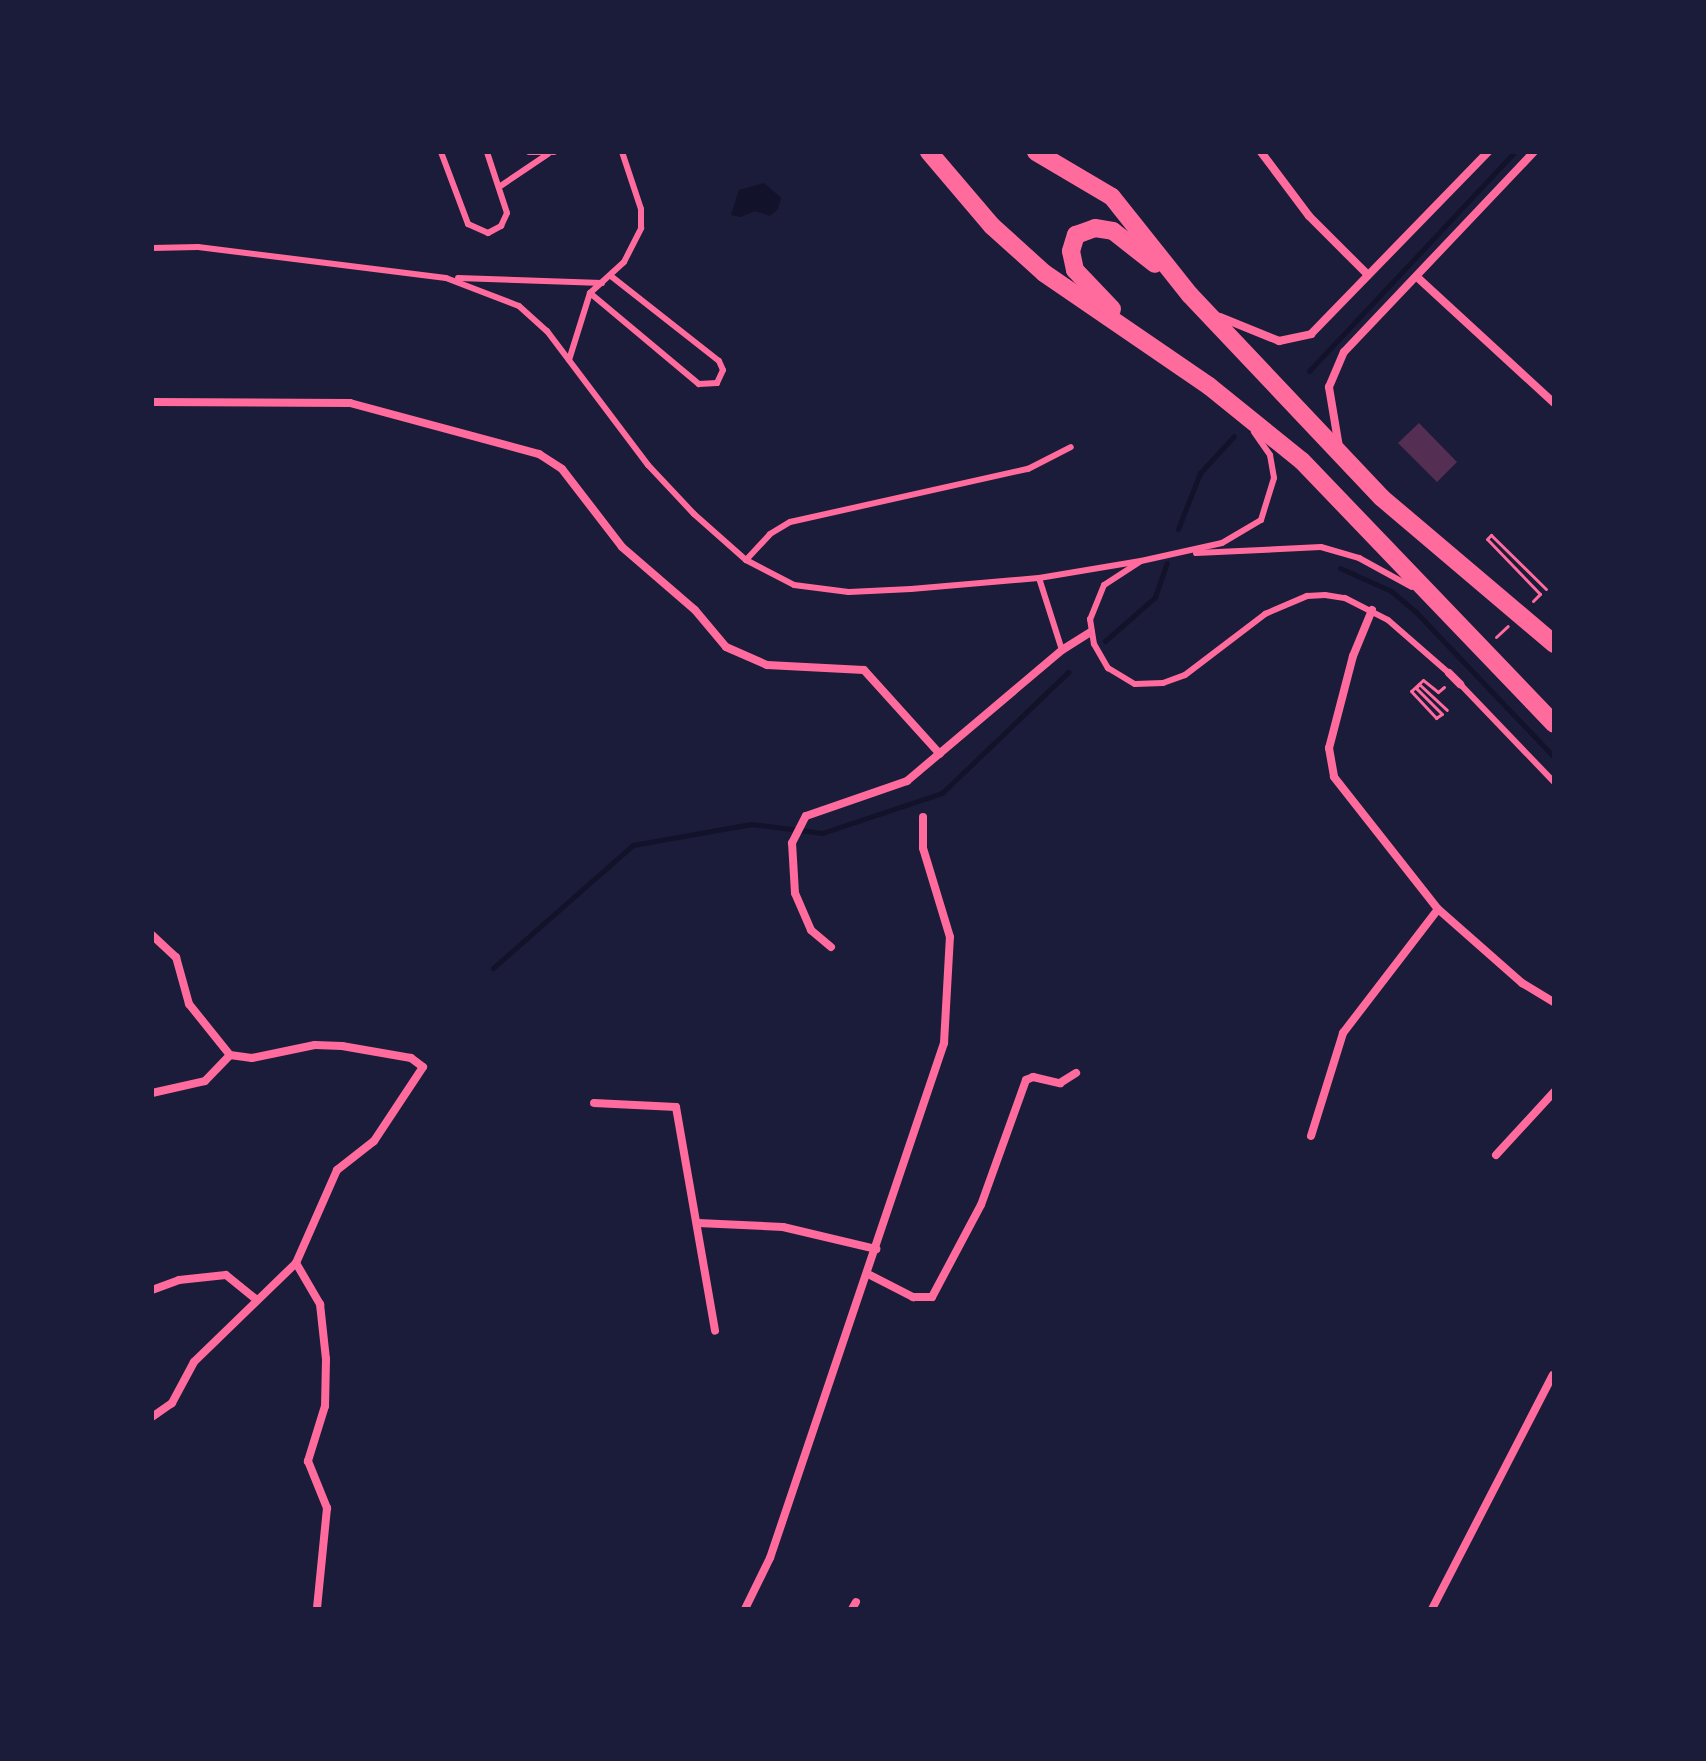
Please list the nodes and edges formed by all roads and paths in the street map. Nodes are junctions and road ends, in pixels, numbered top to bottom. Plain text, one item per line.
1 (441, 152) edge
2 (487, 152) edge
3 (529, 152) edge
4 (622, 152) edge
5 (929, 152) edge
6 (1036, 152) edge
7 (1261, 152) edge
8 (1488, 152) edge
9 (1534, 152) edge
10 (551, 153) edge
11 (499, 187) junction
12 (152, 248) edge
13 (1368, 275) junction
14 (611, 276) junction
15 (1417, 277) junction
16 (446, 278) junction
17 (602, 283) junction
18 (590, 293) junction
19 (1196, 301) junction
20 (1146, 343) junction
21 (569, 360) junction
22 (1209, 386) junction
23 (152, 402) edge
24 (1554, 403) edge
25 (1071, 447) dead end
26 (1342, 455) junction
27 (1177, 554) junction
28 (746, 560) junction
29 (1141, 561) junction
30 (1039, 578) junction
31 (1546, 589) dead end
32 (1540, 594) dead end
33 (1372, 610) junction
34 (1460, 627) junction
35 (1091, 632) junction
36 (1554, 644) edge
37 (1062, 650) junction
38 (1449, 673) joint
39 (1460, 684) joint
40 (1438, 692) dead end
41 (1447, 710) dead end
42 (1554, 724) edge
43 (940, 754) junction
44 (1554, 782) edge
45 (923, 817) dead end
46 (1438, 909) junction
47 (152, 935) edge
48 (831, 947) dead end
49 (1554, 1002) edge
50 (230, 1055) junction
51 (1076, 1073) dead end
52 (1554, 1092) edge
53 (152, 1093) edge
54 (594, 1103) dead end
55 (1311, 1136) dead end
56 (1496, 1155) dead end
57 (698, 1223) junction
58 (876, 1249) junction
59 (296, 1263) junction
60 (868, 1274) junction
61 (152, 1290) edge
62 (256, 1299) junction
63 (715, 1331) dead end
64 (1553, 1375) edge
65 (152, 1417) edge
66 (317, 1609) edge
67 (745, 1609) edge
68 (1432, 1609) edge

1 - 11 lane
2 - 11 lane
3 - 10 lane
4 - 14 lane
5 - 20 main road
6 - 19 main road
7 - 13 street
8 - 13 street
9 - 15 street
10 - 11 lane
12 - 16 lane
13 - 19 street
14 - 17 lane
14 - 18 lane
15 - 24 street
15 - 26 street
16 - 17 lane
16 - 21 lane
17 - 18 lane
18 - 21 lane
19 - 20 main road
19 - 26 main road
20 - 22 main road
21 - 28 lane
22 - 27 lane
22 - 34 main road
23 - 43 street
25 - 28 lane
26 - 36 main road
27 - 29 lane
27 - 34 lane
28 - 30 lane
29 - 30 lane
29 - 35 lane
30 - 37 lane
31 - 32 path
33 - 35 lane
33 - 38 lane
33 - 46 street
34 - 42 main road
35 - 37 street
37 - 43 street
38 - 39 street
39 - 44 lane
40 - 41 path
43 - 48 street
45 - 58 street
46 - 49 street
46 - 55 street
47 - 50 street
50 - 53 street
50 - 59 street
51 - 60 street
52 - 56 street
54 - 57 street
57 - 58 street
57 - 63 street
58 - 60 street
59 - 62 street
59 - 66 street
60 - 67 street
61 - 62 street
62 - 65 street
64 - 68 street

